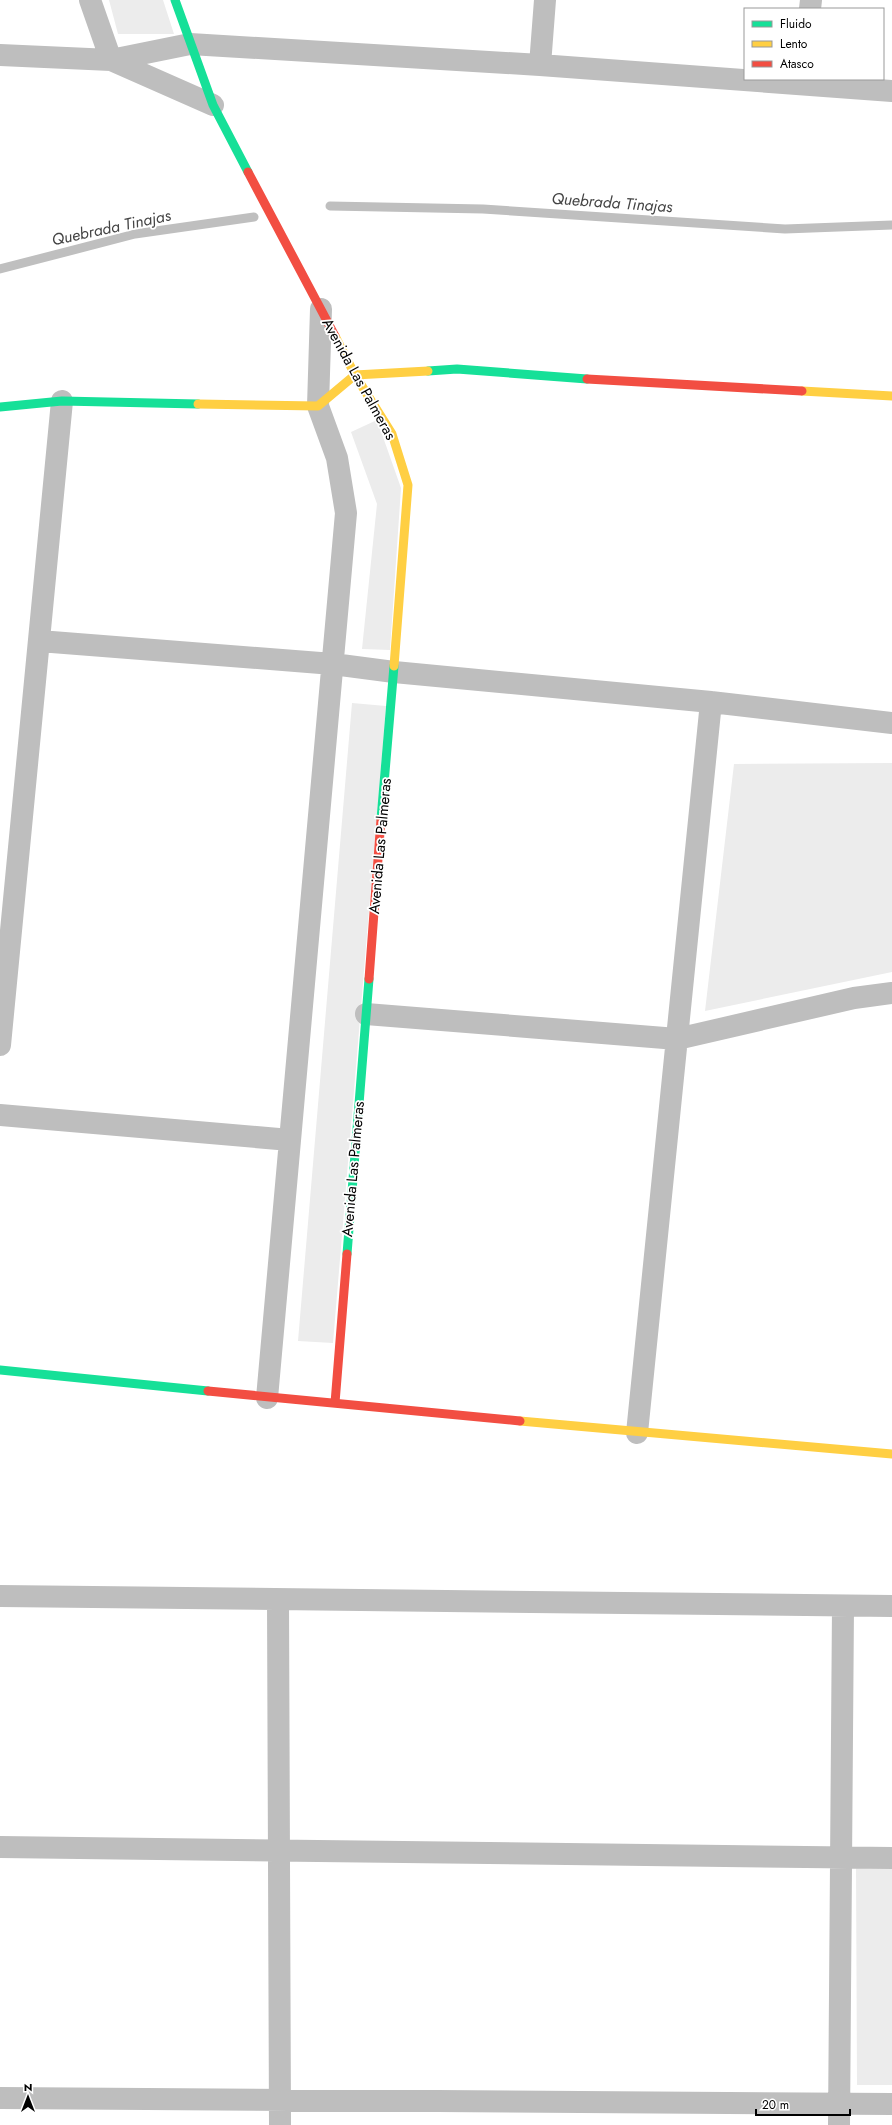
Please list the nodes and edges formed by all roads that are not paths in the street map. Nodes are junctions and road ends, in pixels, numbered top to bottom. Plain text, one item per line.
1 (90, 0) edge
2 (175, 0) edge
3 (546, 0) edge
4 (190, 44) junction
5 (0, 55) edge
6 (111, 60) junction
7 (540, 65) junction
8 (744, 78) edge
9 (774, 80) edge
10 (805, 82) edge
11 (892, 91) edge
12 (213, 105) junction
13 (321, 310) junction
14 (355, 374) junction
15 (892, 396) edge
16 (62, 400) junction
17 (318, 406) junction
18 (0, 407) edge
19 (39, 641) junction
20 (333, 664) junction
21 (394, 672) junction
22 (711, 702) junction
23 (892, 722) edge
24 (8, 874) edge
25 (892, 993) edge
26 (366, 1014) junction
27 (677, 1039) junction
28 (0, 1045) edge
29 (0, 1116) edge
30 (290, 1140) junction
31 (0, 1370) edge
32 (267, 1398) junction
33 (335, 1403) junction
34 (637, 1433) junction
35 (892, 1454) edge
36 (0, 1596) edge
37 (278, 1600) junction
38 (843, 1606) junction
39 (892, 1606) edge
40 (0, 1847) edge
41 (279, 1851) junction
42 (841, 1857) junction
43 (892, 1858) edge
44 (0, 2098) edge
45 (280, 2100) junction
46 (839, 2104) junction
47 (892, 2104) edge
48 (280, 2125) edge
49 (839, 2125) edge

1 - 6 street
2 - 4 street, Avenida Las Palmeras
3 - 7 street
4 - 6 street
4 - 7 street
4 - 12 street, Avenida Las Palmeras
5 - 6 street
6 - 12 street
7 - 8 street
9 - 10 street
10 - 11 street
12 - 13 street, Avenida Las Palmeras
13 - 14 street, Avenida Las Palmeras
13 - 17 street, Avenida Las Palmeras
14 - 15 street
14 - 17 street
14 - 21 street, Avenida Las Palmeras
16 - 17 street
16 - 18 street
16 - 19 street
17 - 20 street, Avenida Las Palmeras
19 - 20 street
19 - 24 street
20 - 21 street
20 - 30 street, Avenida Las Palmeras
21 - 22 street
21 - 26 street, Avenida Las Palmeras
22 - 23 street
22 - 27 street
24 - 28 street
25 - 27 street
26 - 27 street
26 - 33 street, Avenida Las Palmeras
27 - 34 street
29 - 30 street
30 - 32 street, Avenida Las Palmeras
31 - 32 street
32 - 33 street
33 - 34 street
34 - 35 street
36 - 37 street
37 - 38 street
37 - 41 street
38 - 39 street
38 - 42 street
40 - 41 street
41 - 42 street
41 - 45 street
42 - 43 street
42 - 46 street
44 - 45 street
45 - 46 street
45 - 48 street
46 - 47 street
46 - 49 street

